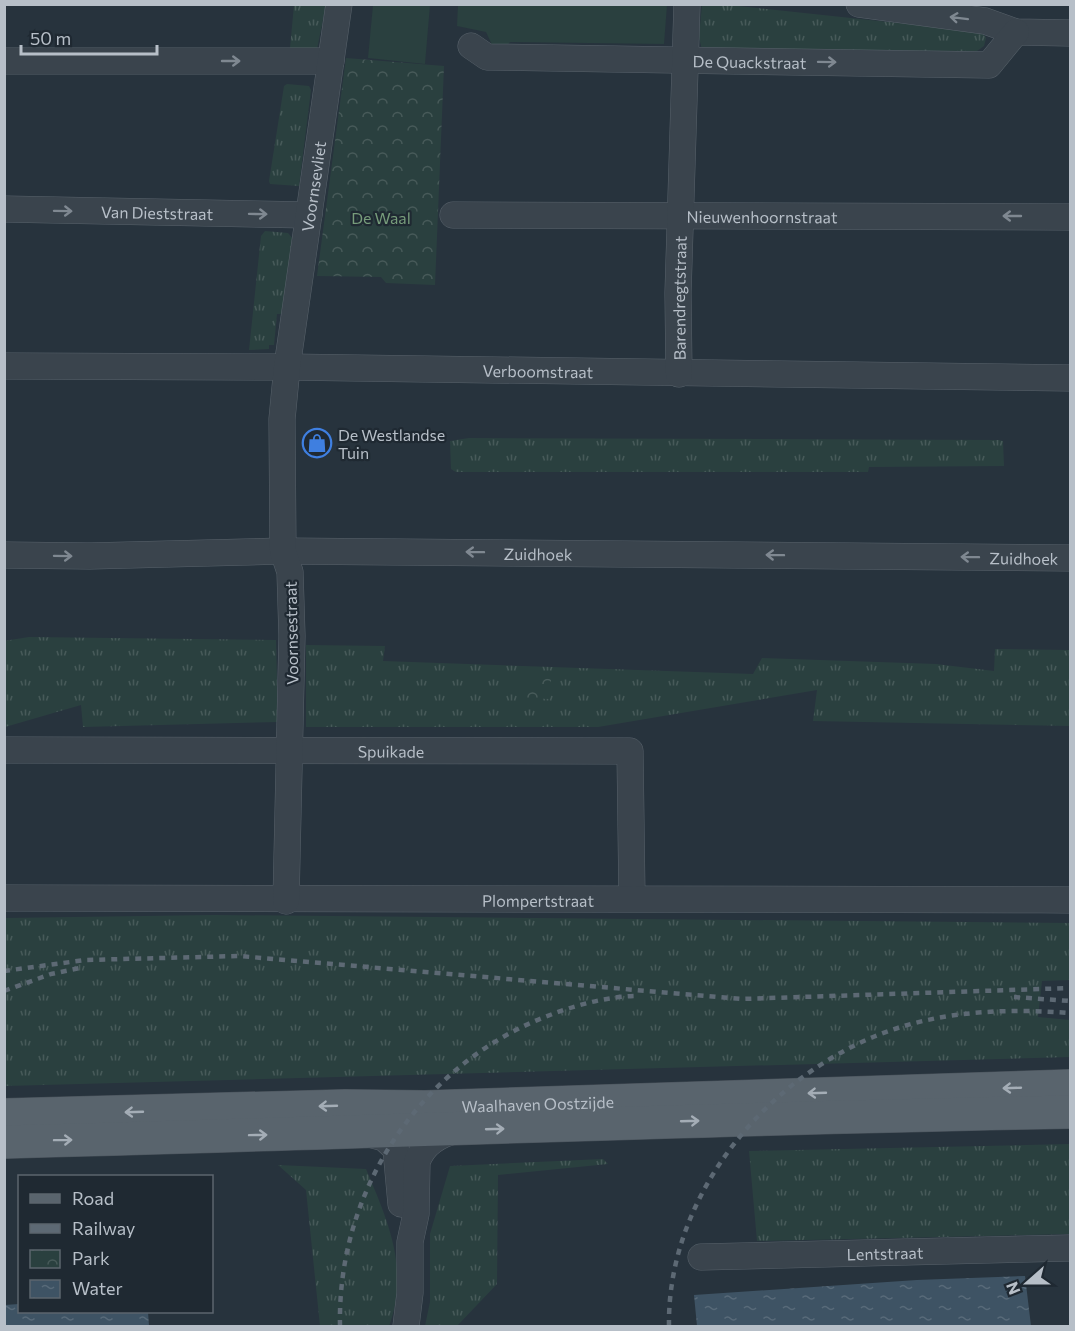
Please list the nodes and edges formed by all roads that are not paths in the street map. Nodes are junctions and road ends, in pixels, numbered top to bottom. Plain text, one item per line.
1 (339, 4) edge
2 (687, 4) edge
3 (859, 4) edge
4 (1016, 32) junction
5 (1071, 33) edge
6 (471, 46) dead end
7 (684, 59) junction
8 (4, 61) edge
9 (331, 61) junction
10 (4, 209) edge
11 (309, 215) junction
12 (453, 215) dead end
13 (680, 215) junction
14 (1071, 217) edge
15 (4, 366) edge
16 (287, 367) junction
17 (679, 374) junction
18 (1071, 378) edge
19 (283, 551) junction
20 (4, 555) edge
21 (1071, 558) edge
22 (4, 750) edge
23 (289, 750) junction
24 (4, 898) edge
25 (632, 898) junction
26 (1071, 900) edge
27 (286, 901) junction
28 (1071, 1086) edge
29 (1071, 1112) edge
30 (4, 1115) edge
31 (453, 1118) junction
32 (360, 1119) junction
33 (4, 1142) edge
34 (406, 1143) junction
35 (1071, 1248) edge
36 (701, 1257) dead end
37 (406, 1326) edge

1 - 9 street, Voornsevliet
2 - 7 street, Barendregtstraat
4 -> 3 street
4 - 5 street
7 -> 4 street, De Quackstraat
6 - 7 street, De Quackstraat
7 - 13 street, Barendregtstraat
8 -> 9 street
9 - 11 street, Voornsevliet
10 -> 11 street, Van Dieststraat
11 - 16 street, Voornsevliet
12 - 13 street, Nieuwenhoornstraat
14 -> 13 street, Nieuwenhoornstraat
13 - 17 street, Barendregtstraat
15 - 16 street, Verboomstraat
16 - 17 street, Verboomstraat
16 - 19 street, Voornsestraat
17 - 18 street, Verboomstraat
20 -> 19 street, Zuidhoek
21 -> 19 street, Zuidhoek
19 - 23 street, Voornsestraat
22 - 23 street, Spuikade
23 - 25 street, Spuikade
23 - 27 street, Voornsestraat
24 - 27 street, Plompertstraat
25 - 26 street, Plompertstraat
25 - 27 street, Plompertstraat
28 -> 31 main road, Waalhaven Oostzijde
31 -> 29 main road, Waalhaven Oostzijde
32 -> 30 main road, Waalhaven Oostzijde
31 - 32 main road, Waalhaven Oostzijde
31 - 34 main road, Waalhaven Oostzijde
33 -> 32 main road, Waalhaven Oostzijde
32 - 34 main road, Waalhaven Oostzijde
34 - 37 street
35 - 36 street, Lentstraat

